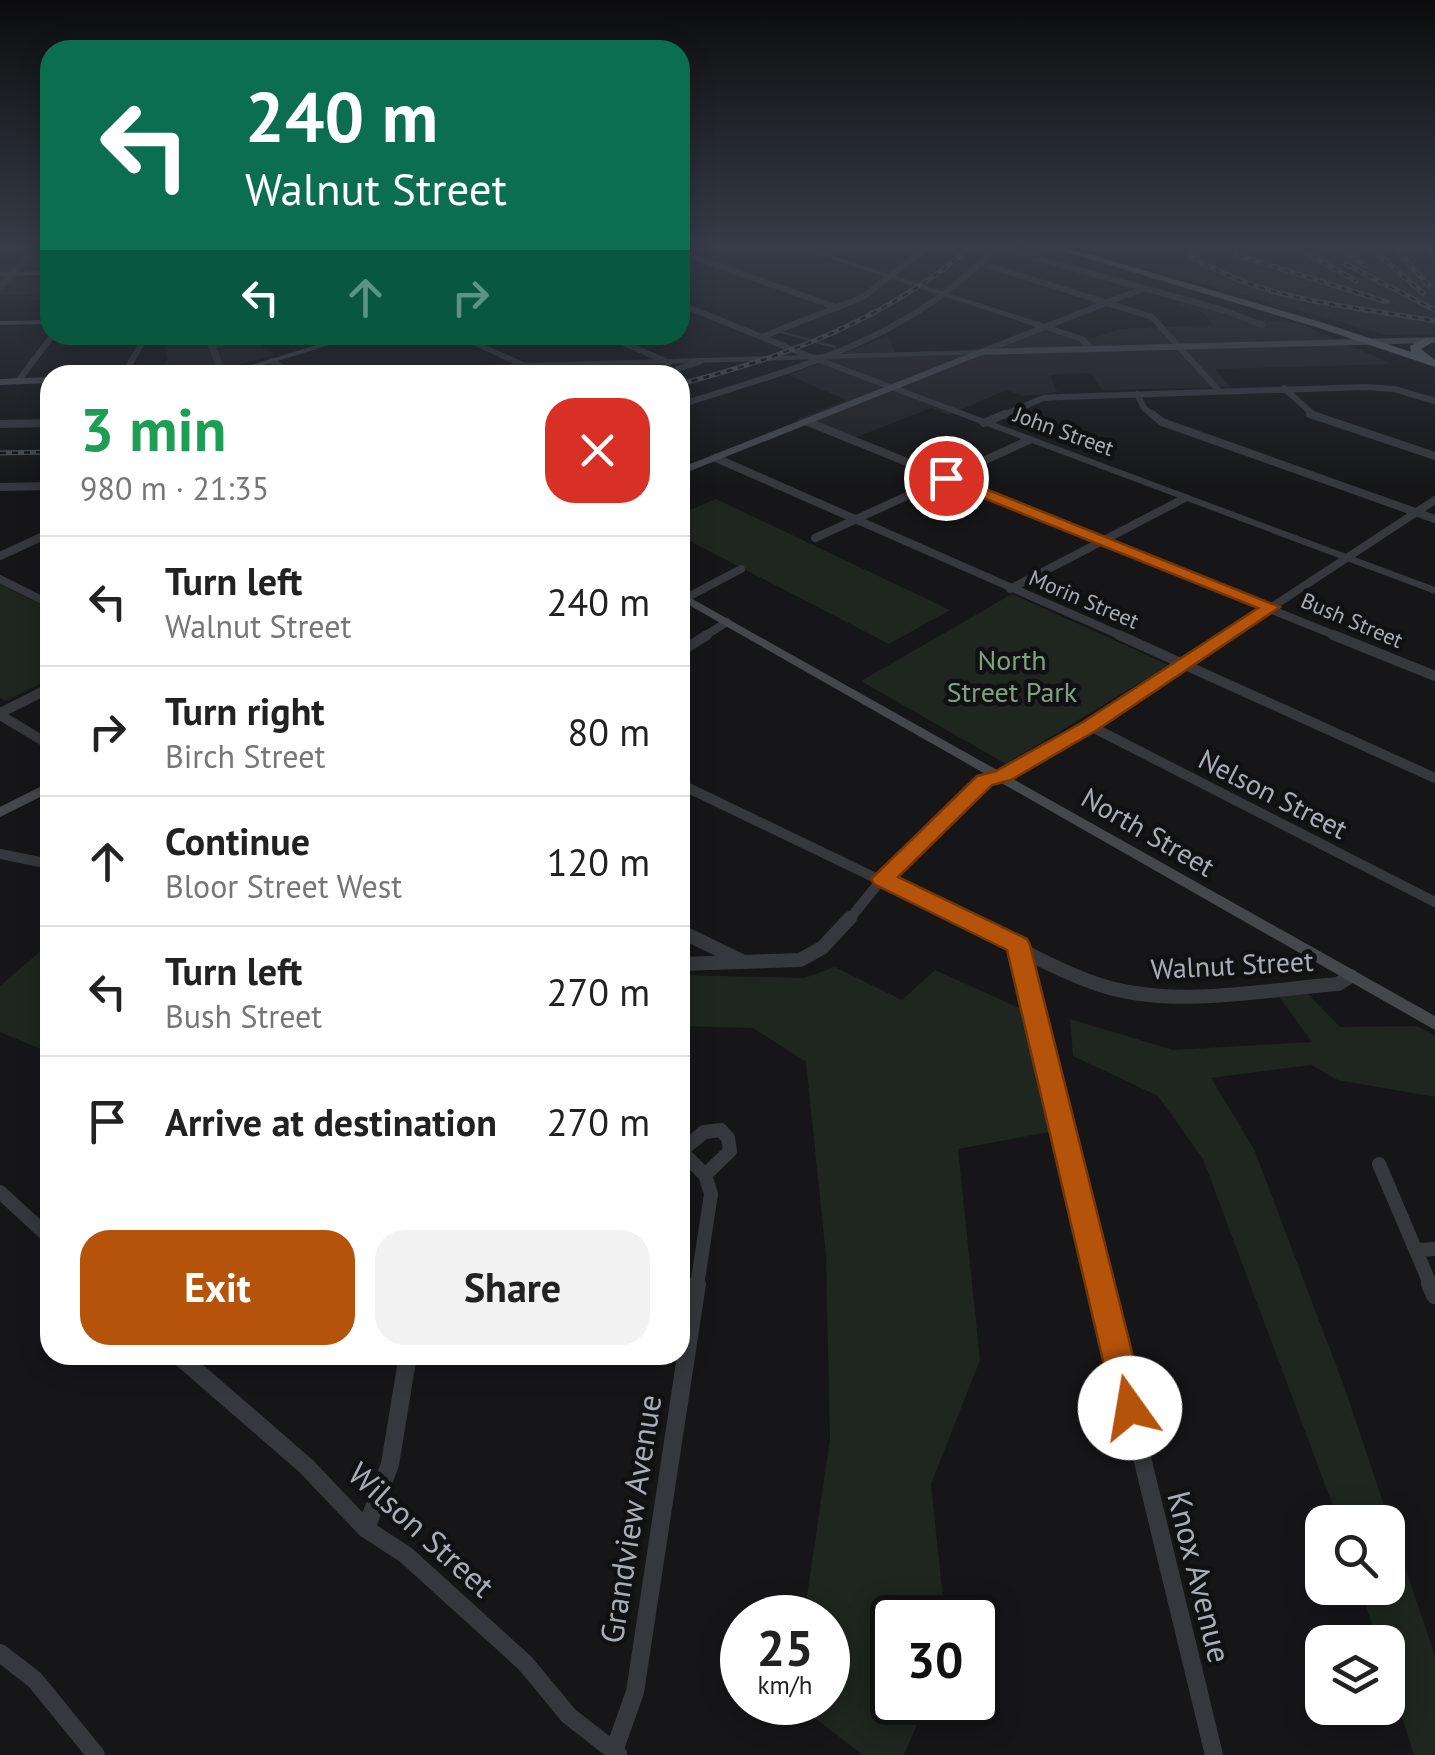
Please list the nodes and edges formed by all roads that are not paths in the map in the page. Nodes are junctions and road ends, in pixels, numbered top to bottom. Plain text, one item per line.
1 (737, 326) edge
2 (791, 326) edge
3 (890, 326) edge
4 (1040, 326) edge
5 (1047, 326) edge
6 (1160, 326) edge
7 (1323, 326) edge
8 (1326, 326) edge
9 (1044, 327) junction
10 (764, 336) junction
11 (1432, 340) edge
12 (1373, 342) junction
13 (1322, 344) junction
14 (45, 345) edge
15 (217, 345) edge
16 (323, 345) edge
17 (478, 345) edge
18 (629, 345) edge
19 (213, 346) joint
20 (1180, 348) junction
21 (1093, 350) junction
22 (980, 352) junction
23 (816, 359) junction
24 (270, 360) junction
25 (510, 360) junction
26 (786, 360) junction
27 (669, 362) junction
28 (699, 362) junction
29 (1431, 363) edge
30 (800, 364) junction
31 (220, 365) edge
32 (255, 365) edge
33 (279, 365) edge
34 (502, 365) edge
35 (530, 365) edge
36 (590, 365) edge
37 (690, 365) edge
38 (40, 380) edge
39 (18, 381) junction
40 (0, 382) edge
41 (892, 387) junction
42 (1284, 388) junction
43 (1219, 391) junction
44 (1137, 394) junction
45 (1435, 401) edge
46 (690, 402) edge
47 (808, 422) junction
48 (40, 423) edge
49 (984, 423) junction
50 (0, 424) edge
51 (1029, 440) junction
52 (1435, 456) edge
53 (716, 458) junction
54 (690, 468) edge
55 (946, 478) junction
56 (40, 486) edge
57 (0, 487) edge
58 (1185, 498) junction
59 (1435, 500) edge
60 (1416, 512) junction
61 (1435, 519) edge
62 (854, 520) junction
63 (40, 538) edge
64 (814, 538) dead end
65 (1104, 540) junction
66 (0, 556) edge
67 (1347, 557) junction
68 (741, 570) dead end
69 (0, 579) edge
70 (1010, 589) junction
71 (1435, 591) edge
72 (690, 594) edge
73 (40, 599) edge
74 (690, 601) edge
75 (1271, 607) junction
76 (727, 622) junction
77 (690, 646) edge
78 (1186, 664) junction
79 (1435, 676) edge
80 (40, 693) edge
81 (0, 714) edge
82 (1090, 726) junction
83 (40, 739) edge
84 (1003, 776) junction
85 (1435, 778) edge
86 (690, 789) edge
87 (40, 791) edge
88 (0, 813) edge
89 (0, 854) edge
90 (40, 862) edge
91 (882, 879) junction
92 (1435, 902) edge
93 (690, 937) edge
94 (1018, 945) junction
95 (690, 964) edge
96 (747, 964) junction
97 (1351, 976) junction
98 (1435, 1024) edge
99 (690, 1142) edge
100 (690, 1160) edge
101 (1379, 1164) dead end
102 (705, 1175) junction
103 (0, 1192) edge
104 (40, 1229) edge
105 (1435, 1249) edge
106 (1417, 1250) junction
107 (1435, 1295) edge
108 (690, 1332) edge
109 (190, 1365) edge
110 (406, 1365) edge
111 (685, 1365) edge
112 (366, 1529) junction
113 (0, 1653) edge
114 (616, 1753) edge
115 (96, 1755) edge
116 (1214, 1755) edge

1 - 10 street, John Street
2 - 10 street
3 - 23 street
4 - 9 street
5 - 9 street
6 - 20 street
7 - 13 highway
8 - 12 highway
9 - 21 street
9 - 22 street
10 - 23 street, John Street
11 - 12 main road
11 - 29 highway
12 - 13 main road
12 - 29 highway
13 - 20 main road
14 - 39 street
15 - 19 street
16 - 24 main road
17 - 25 street
18 - 27 street
19 - 31 street
20 - 21 main road
20 - 43 street
21 - 22 main road
22 - 23 street
22 - 41 main road
23 - 26 street
23 - 30 street
23 - 41 street, John Street
24 - 32 main road
24 - 33 street
25 - 34 street
25 - 35 street
26 - 28 street
26 - 30 street
27 - 28 street
27 - 36 street
28 - 37 street
30 - 46 street
38 - 39 main road
39 - 40 main road
41 - 47 main road
41 - 49 street, John Street
42 - 43 street
42 - 45 street
42 - 52 street
43 - 44 street
44 - 49 street
44 - 60 street
47 - 53 main road
47 - 55 street, Bush Street
48 - 50 street
49 - 51 street, John Street
51 - 55 street
51 - 58 street, John Street
53 - 54 main road
53 - 62 street, Morin Street
55 - 62 street
55 - 65 street, Bush Street
56 - 57 street
58 - 65 street
58 - 67 street, John Street
59 - 60 street
60 - 61 street
60 - 67 street
62 - 64 street
62 - 70 street, Morin Street
63 - 66 street
65 - 70 street
65 - 75 street, Bush Street
67 - 71 street, John Street
67 - 75 street
68 - 72 street
69 - 73 street
70 - 78 street, Morin Street
74 - 76 main road, North Street
75 - 78 street
75 - 79 street, Bush Street
76 - 77 street
76 - 84 main road, North Street
78 - 82 street
78 - 85 street, Morin Street
80 - 81 street
81 - 83 street
82 - 84 street
82 - 92 street, Nelson Street
84 - 91 street
84 - 97 main road, North Street
86 - 91 street, Walnut Street
87 - 88 main road
89 - 90 street
91 - 94 street, Walnut Street
91 - 96 street
93 - 96 street
94 - 97 street, Walnut Street
94 - 116 street, Knox Avenue
95 - 96 street
97 - 98 main road, North Street
99 - 102 street
100 - 102 street
101 - 106 street
102 - 108 street, Grandview Avenue
103 - 104 street
105 - 106 street
106 - 107 street
109 - 112 street, Wilson Street
110 - 112 street
111 - 114 street, Grandview Avenue
112 - 114 street, Wilson Street
113 - 115 street

